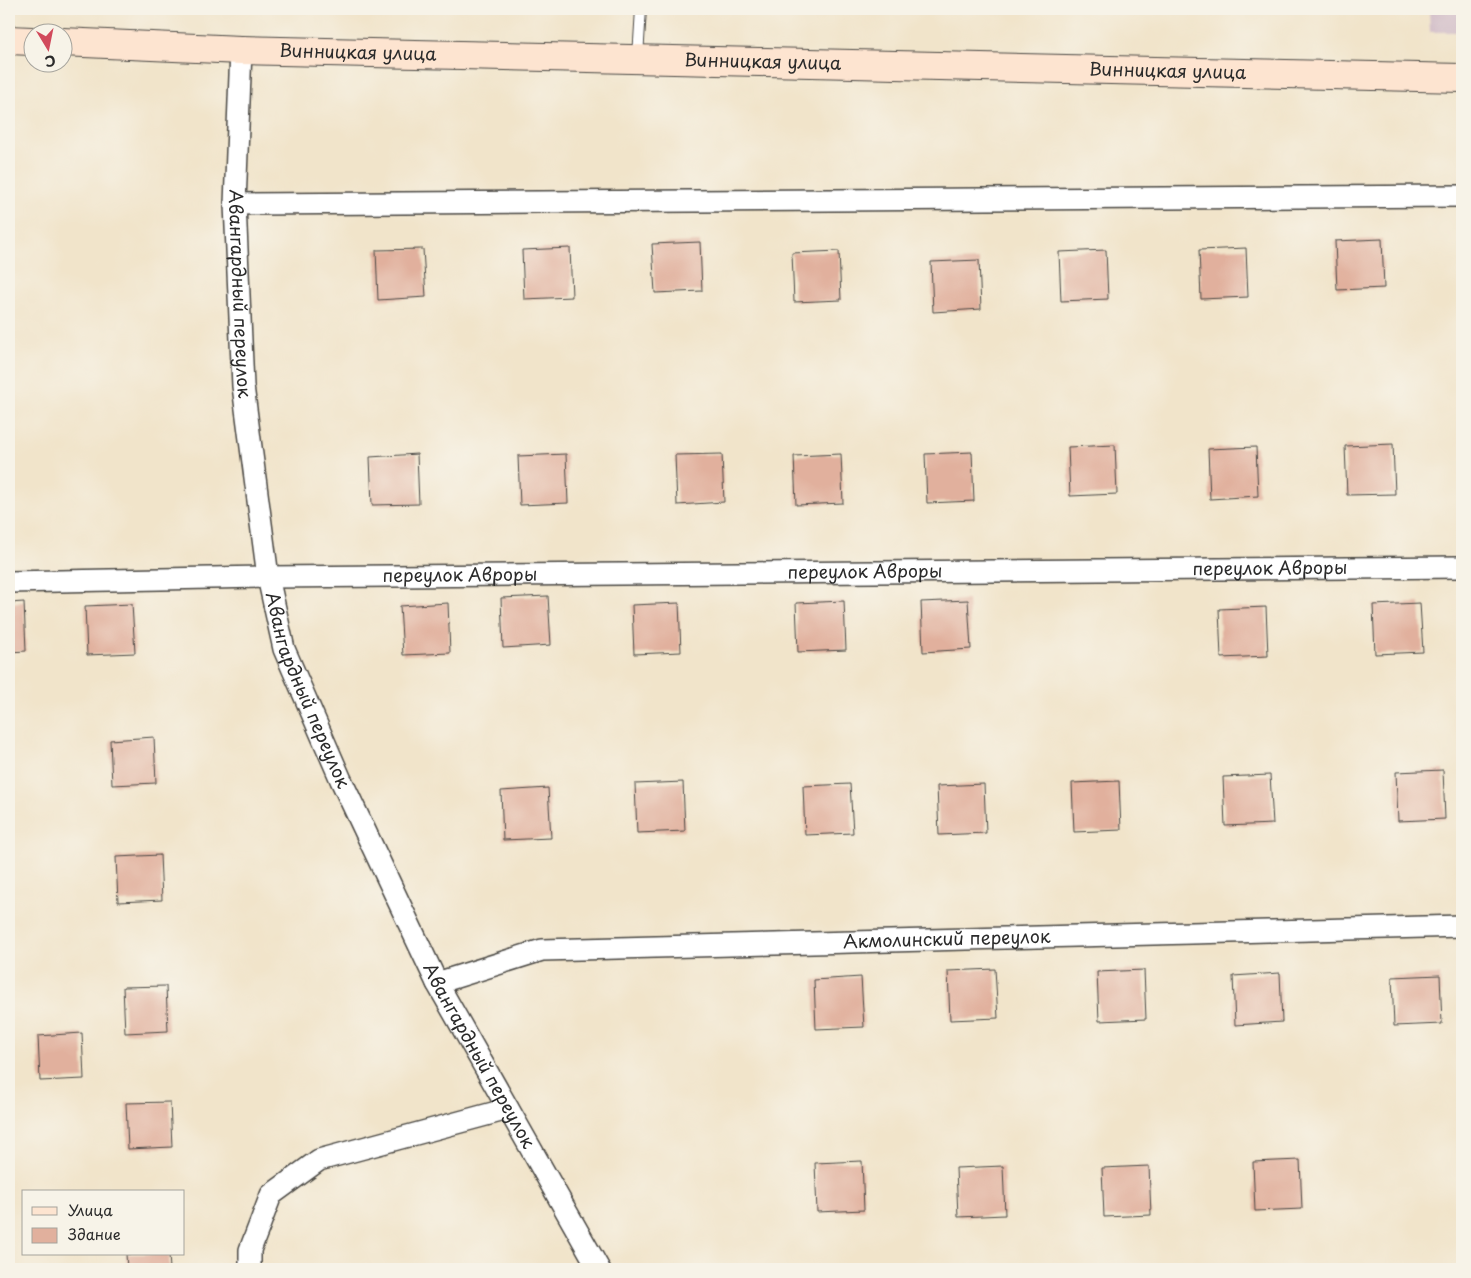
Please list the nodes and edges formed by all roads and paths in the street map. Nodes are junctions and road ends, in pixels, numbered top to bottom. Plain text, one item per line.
1 (641, 9) edge
2 (9, 40) edge
3 (22, 41) edge
4 (72, 42) edge
5 (241, 50) junction
6 (638, 57) junction
7 (1462, 78) edge
8 (1462, 196) edge
9 (235, 204) junction
10 (1462, 567) edge
11 (268, 577) junction
12 (9, 582) edge
13 (1462, 926) edge
14 (437, 983) junction
15 (508, 1109) junction
16 (250, 1269) edge
17 (599, 1269) edge

1 - 6 lane
2 - 3 main road
4 - 5 main road, Винницкая улица
5 - 6 main road, Винницкая улица
5 - 9 street, Авангардный переулок
6 - 7 main road, Винницкая улица
8 - 9 street
9 - 11 street, Авангардный переулок
10 - 11 street, переулок Авроры
11 - 12 street, переулок Авроры
11 - 14 street, Авангардный переулок
13 - 14 street, Акмолинский переулок
14 - 15 street, Авангардный переулок
15 - 16 street
15 - 17 street, Авангардный переулок

